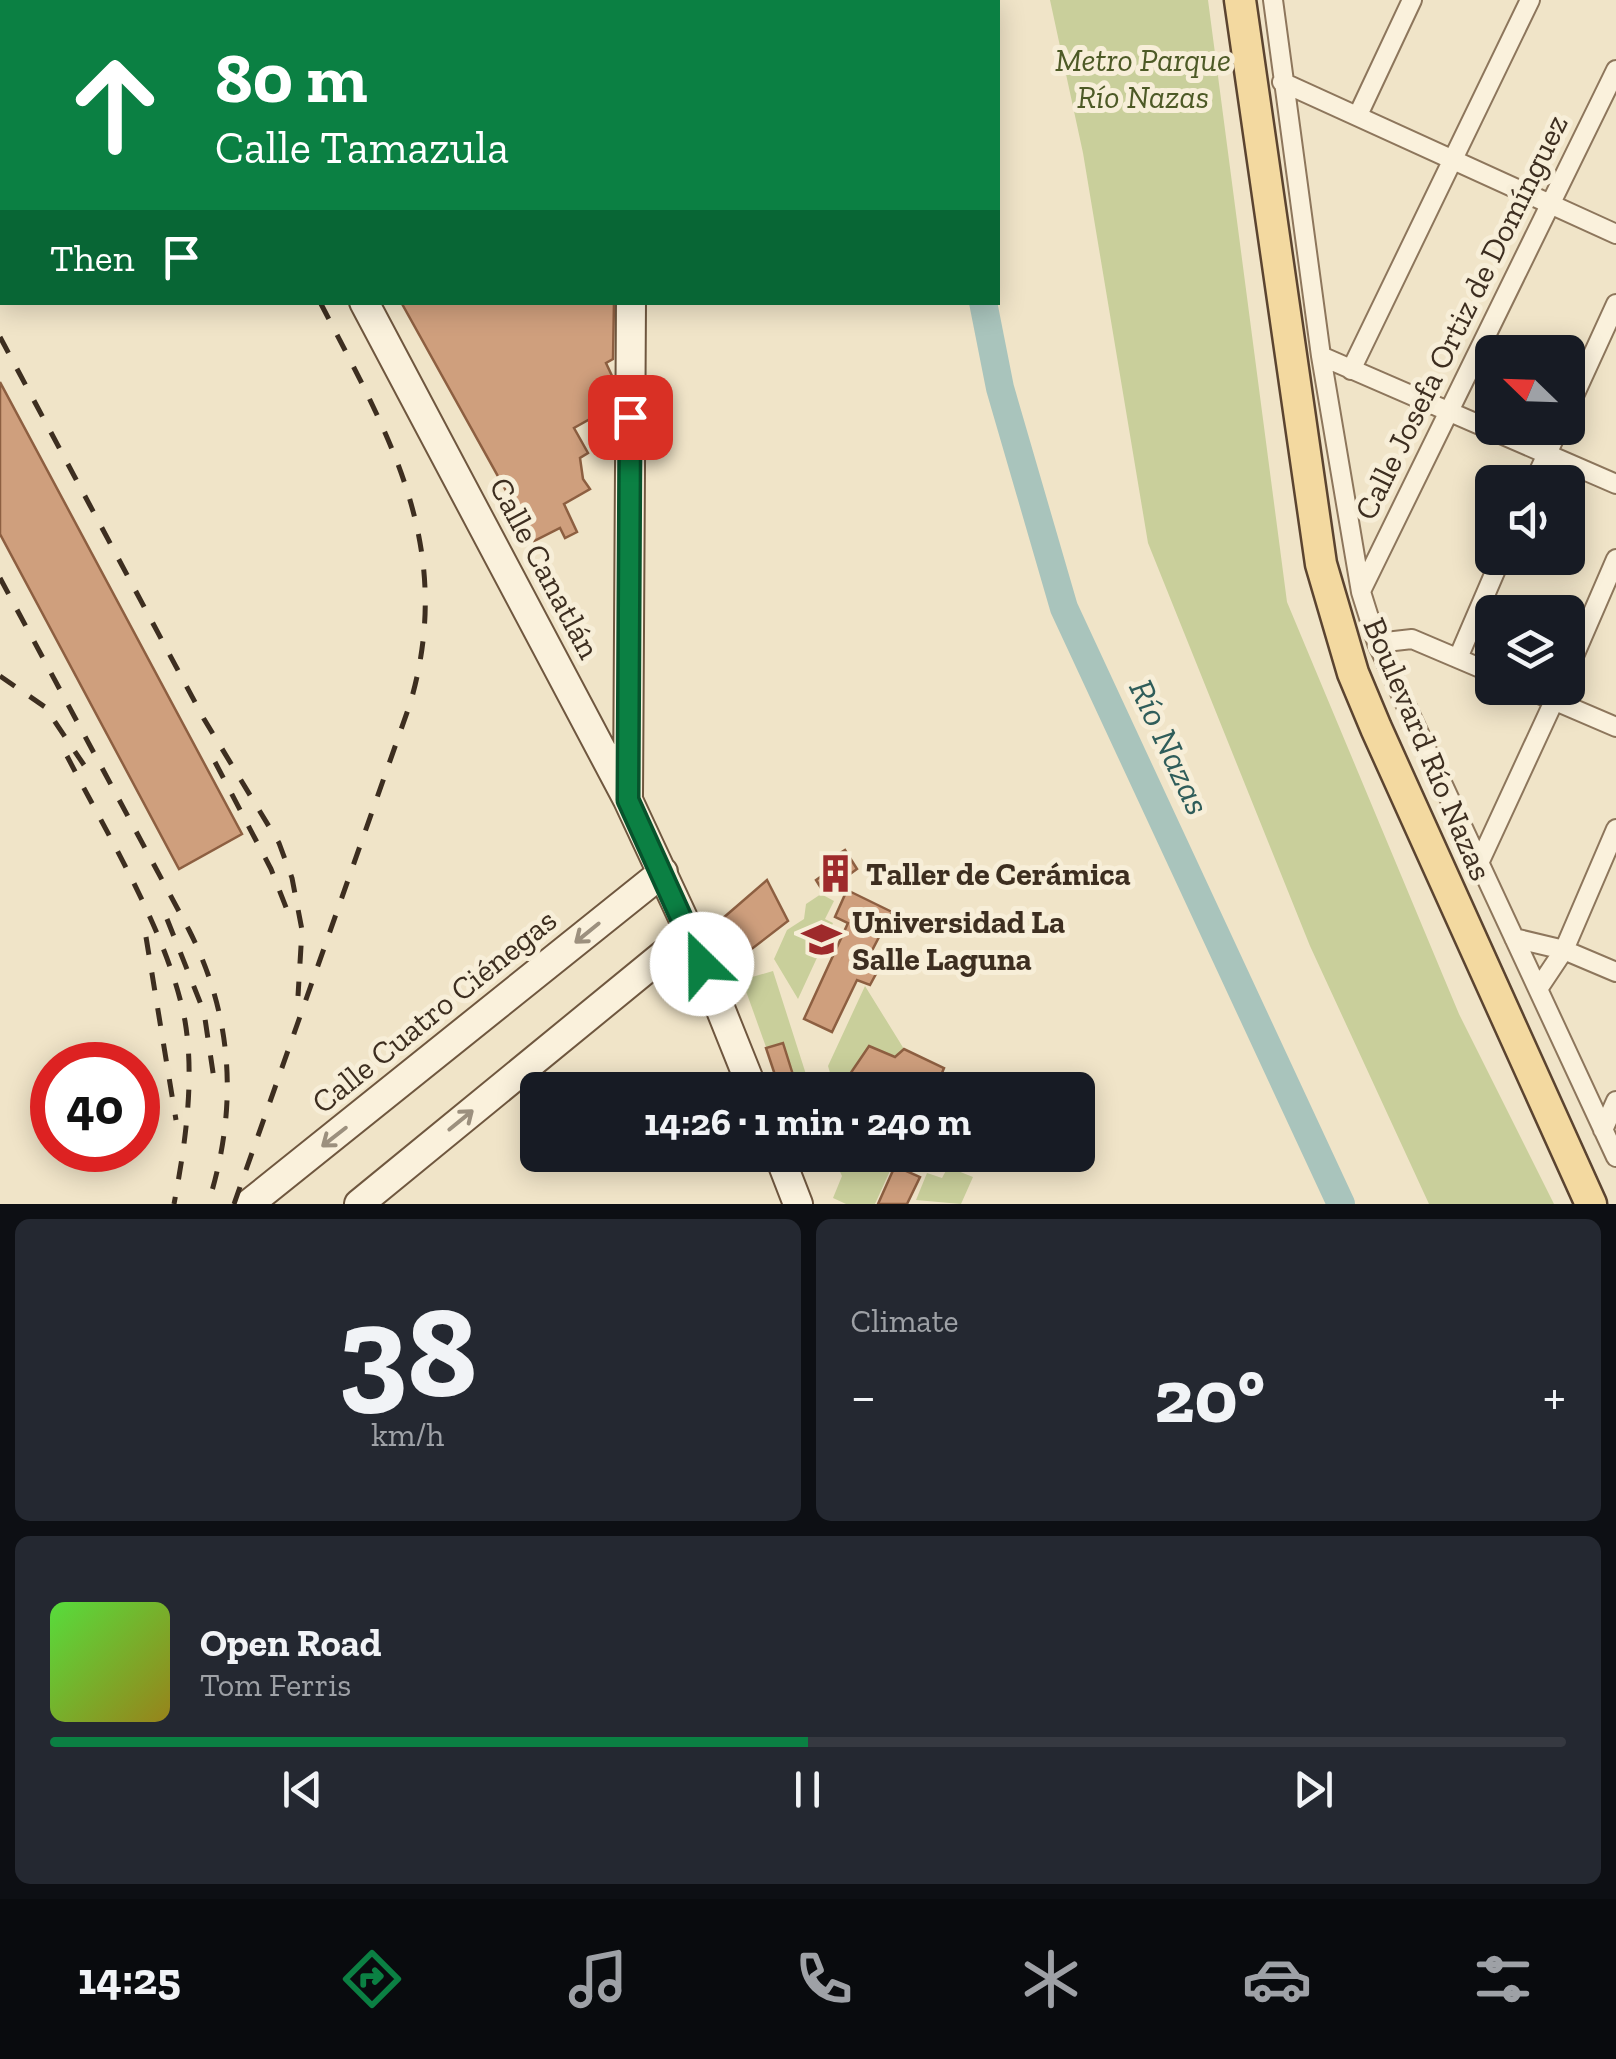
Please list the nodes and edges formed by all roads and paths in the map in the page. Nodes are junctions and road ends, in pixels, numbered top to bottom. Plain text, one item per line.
1 (1240, 0) edge
2 (1273, 0) edge
3 (1412, 0) edge
4 (1530, 0) edge
5 (1616, 70) edge
6 (1282, 82) junction
7 (1616, 104) edge
8 (1358, 115) junction
9 (1594, 116) junction
10 (1454, 159) junction
11 (1550, 203) junction
12 (1616, 234) edge
13 (1616, 304) edge
14 (366, 305) edge
15 (631, 305) edge
16 (1320, 356) junction
17 (1351, 370) junction
18 (1585, 372) edge
19 (1446, 412) junction
20 (1551, 445) edge
21 (1546, 456) junction
22 (1542, 465) edge
23 (1616, 484) edge
24 (1616, 559) edge
25 (1495, 575) edge
26 (1361, 592) junction
27 (1585, 631) edge
28 (1377, 643) junction
29 (1458, 658) junction
30 (1475, 666) edge
31 (1552, 705) edge
32 (1577, 705) edge
33 (1616, 727) edge
34 (628, 800) junction
35 (1616, 828) edge
36 (1480, 861) junction
37 (662, 872) junction
38 (690, 933) junction
39 (1514, 938) junction
40 (1564, 950) junction
41 (1616, 972) edge
42 (1538, 989) junction
43 (746, 1072) edge
44 (1616, 1100) edge
45 (1603, 1130) junction
46 (1616, 1157) edge
47 (786, 1172) edge
48 (249, 1204) edge
49 (358, 1204) edge
50 (798, 1204) edge
51 (1590, 1204) edge

1 - 51 main road, Boulevard Río Nazas
2 - 6 street, Boulevard Río Nazas
3 - 8 street
4 - 10 street
5 - 9 street, Calle Josefa Ortiz de Domínguez
6 - 8 street
6 - 16 street, Boulevard Río Nazas
7 - 9 street
8 - 10 street
9 - 11 street, Calle Josefa Ortiz de Domínguez
10 - 11 street
10 - 17 street
11 - 12 street
11 - 19 street, Calle Josefa Ortiz de Domínguez
13 - 18 street
14 - 34 street, Calle Canatlán
15 - 34 street
16 - 17 street
16 - 26 street, Boulevard Río Nazas
17 - 19 street
19 - 21 street
19 - 26 street, Calle Josefa Ortiz de Domínguez
20 - 21 street
21 - 22 street
21 - 23 street
24 - 27 street
25 - 29 street
26 - 28 street, Boulevard Río Nazas
28 - 29 street
28 - 36 street, Boulevard Río Nazas
29 - 30 street
31 - 36 street
32 - 33 street
34 - 37 street, Calle Canatlán
35 - 40 street
36 - 39 street, Boulevard Río Nazas
37 - 38 street, Calle Canatlán
37 -> 48 street, Calle Cuatro Ciénegas
38 - 43 street, Calle Canatlán
49 -> 38 street
39 - 40 street
39 - 42 street, Boulevard Río Nazas
40 - 41 street
40 - 42 street
42 - 45 street, Boulevard Río Nazas
44 - 45 street
45 - 46 street, Boulevard Río Nazas
47 - 50 street

